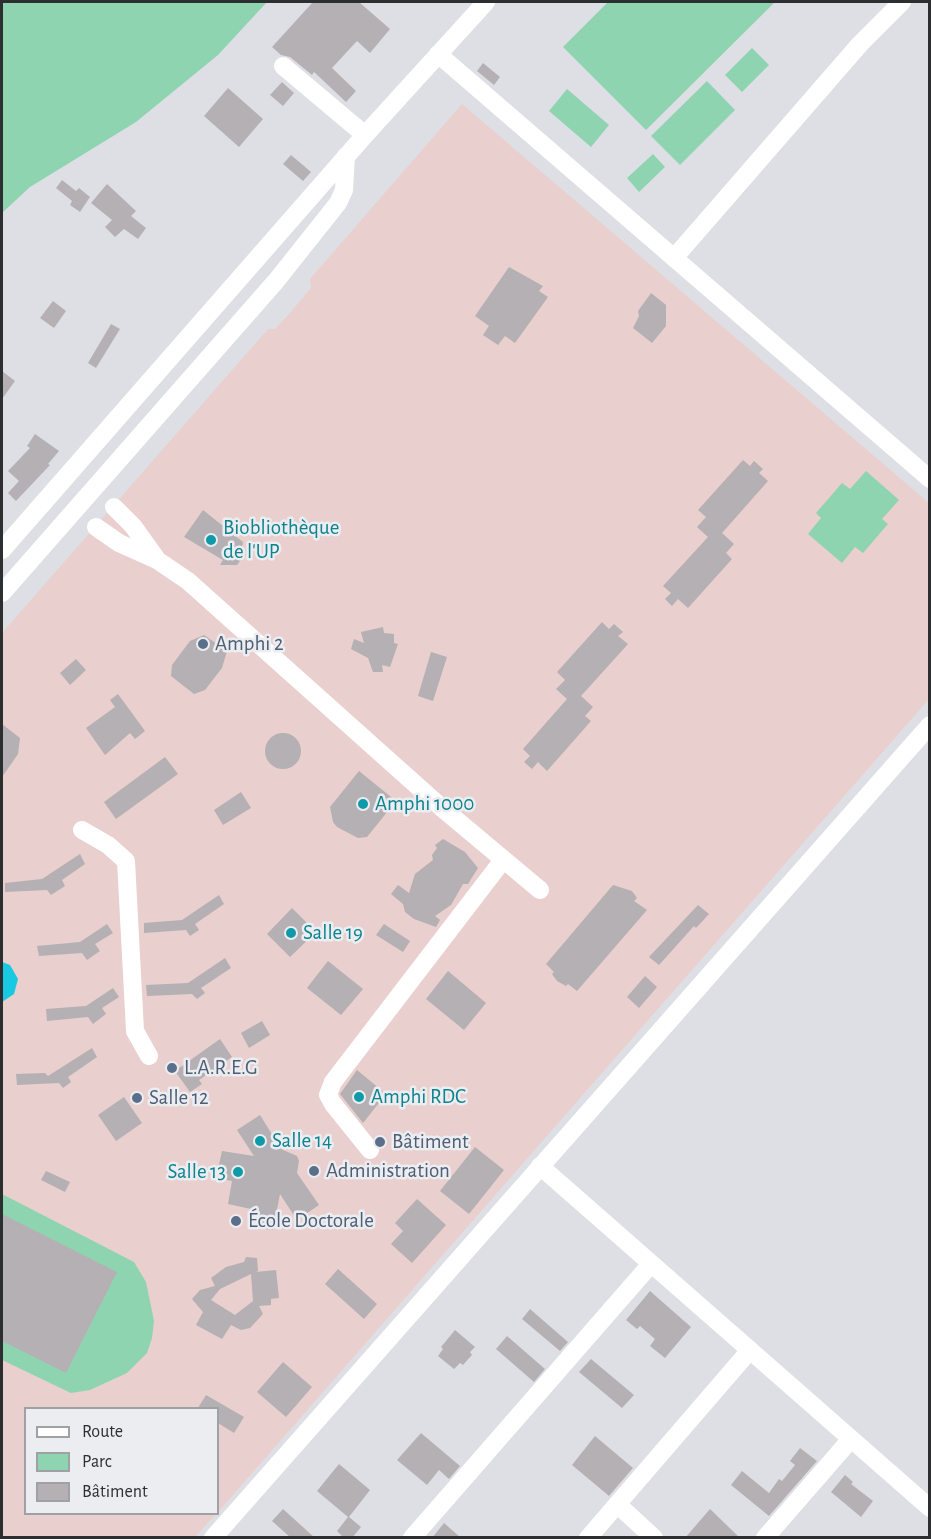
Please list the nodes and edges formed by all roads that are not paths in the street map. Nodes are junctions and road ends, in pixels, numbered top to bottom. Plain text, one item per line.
1 (486, 2) edge
2 (902, 2) edge
3 (438, 54) junction
4 (283, 66) dead end
5 (365, 135) junction
6 (346, 156) junction
7 (674, 258) junction
8 (930, 479) edge
9 (114, 507) dead end
10 (96, 527) dead end
11 (2, 550) edge
12 (157, 560) junction
13 (2, 593) edge
14 (930, 725) edge
15 (82, 830) dead end
16 (503, 860) junction
17 (540, 890) dead end
18 (149, 1056) dead end
19 (370, 1150) dead end
20 (540, 1166) junction
21 (651, 1264) junction
22 (750, 1350) junction
23 (851, 1439) junction
24 (617, 1504) junction
25 (930, 1508) edge
26 (213, 1538) edge
27 (412, 1538) edge
28 (588, 1538) edge
29 (654, 1538) edge
30 (765, 1538) edge

1 - 3 street
2 - 7 street
3 - 5 street
3 - 7 street
4 - 5 street
5 - 6 street
6 - 11 street
6 - 13 street
7 - 8 street
9 - 12 street
10 - 12 street
12 - 16 street
14 - 20 street
15 - 18 street
16 - 17 street
16 - 19 street
20 - 21 street
20 - 26 street
21 - 22 street
21 - 27 street
22 - 23 street
22 - 24 street
23 - 25 street
23 - 30 street
24 - 28 street
24 - 29 street

